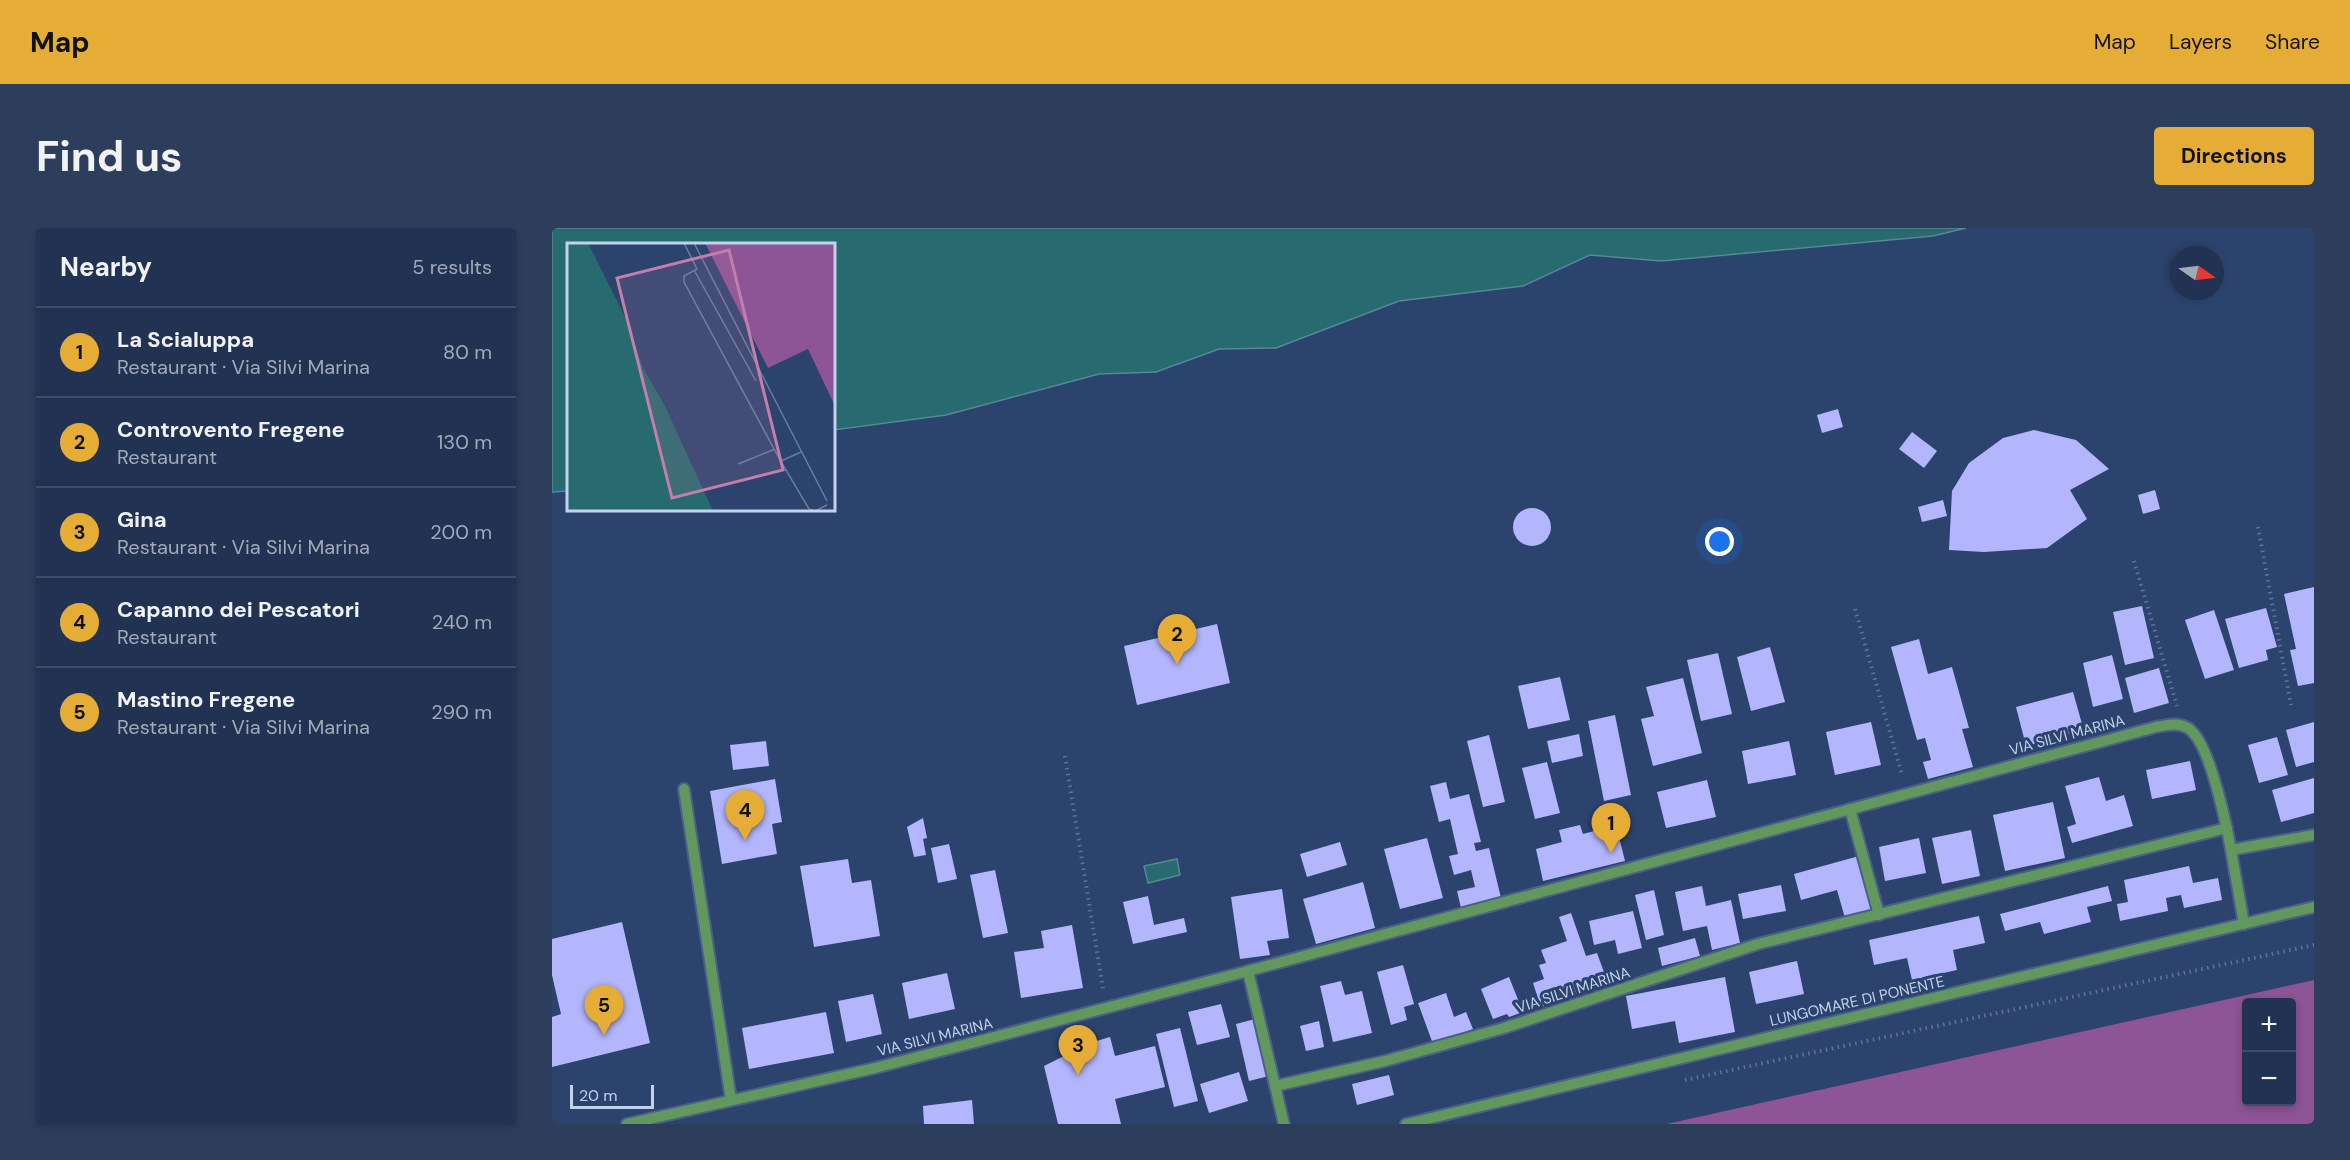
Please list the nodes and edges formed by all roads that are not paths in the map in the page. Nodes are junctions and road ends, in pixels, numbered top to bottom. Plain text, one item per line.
1 (684, 789) dead end
2 (1850, 809) junction
3 (2227, 828) junction
4 (2314, 835) edge
5 (2231, 850) junction
6 (2314, 907) edge
7 (1879, 915) junction
8 (2244, 924) junction
9 (1248, 971) junction
10 (1275, 1086) junction
11 (731, 1100) junction
12 (627, 1124) edge
13 (1284, 1124) edge
14 (1406, 1124) edge

1 - 11 street
2 - 3 street, VIA SILVI MARINA
2 - 7 street
2 - 9 street, VIA SILVI MARINA
3 - 5 street
3 - 7 street, VIA SILVI MARINA
4 - 5 street
5 - 8 street
6 - 8 street, LUNGOMARE DI PONENTE
7 - 10 street, VIA SILVI MARINA
8 - 14 street, LUNGOMARE DI PONENTE
9 - 10 street
9 - 11 street, VIA SILVI MARINA
10 - 13 street
11 - 12 street, VIA SILVI MARINA

